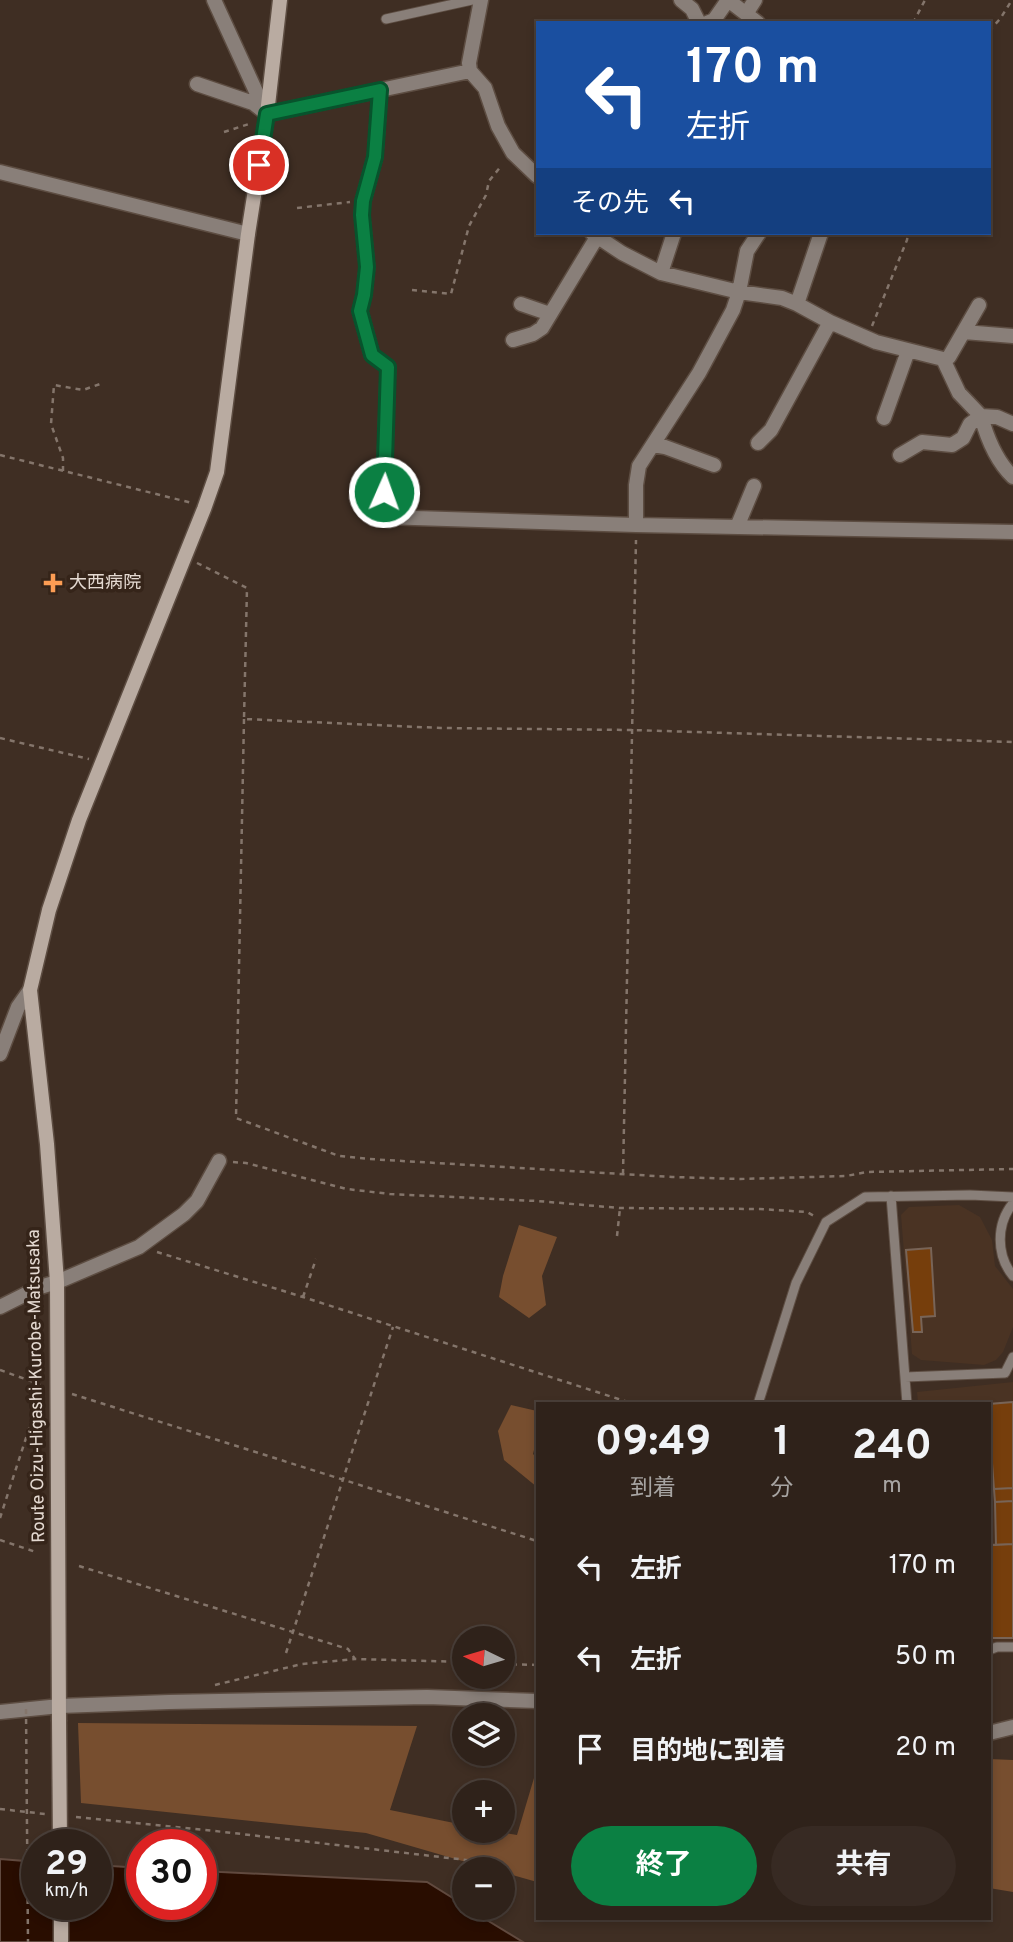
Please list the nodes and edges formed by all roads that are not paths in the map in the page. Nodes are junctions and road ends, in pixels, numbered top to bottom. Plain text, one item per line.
1 (214, 0) edge
2 (280, 0) edge
3 (472, 0) edge
4 (481, 0) edge
5 (681, 0) edge
6 (755, 0) edge
7 (752, 18) edge
8 (386, 19) dead end
9 (698, 21) edge
10 (712, 21) edge
11 (470, 71) junction
12 (197, 84) dead end
13 (380, 90) junction
14 (266, 116) junction
15 (0, 172) edge
16 (536, 175) edge
17 (248, 234) junction
18 (594, 235) edge
19 (673, 235) edge
20 (758, 235) edge
21 (820, 235) edge
22 (661, 273) junction
23 (739, 292) junction
24 (521, 304) dead end
25 (797, 304) junction
26 (979, 305) dead end
27 (551, 314) junction
28 (830, 323) junction
29 (964, 332) junction
30 (1013, 336) edge
31 (513, 340) dead end
32 (908, 351) junction
33 (943, 359) junction
34 (981, 415) junction
35 (884, 418) dead end
36 (1013, 424) edge
37 (758, 443) dead end
38 (653, 445) junction
39 (900, 455) dead end
40 (714, 466) dead end
41 (1013, 477) edge
42 (754, 486) dead end
43 (636, 525) junction
44 (737, 527) junction
45 (1013, 532) edge
46 (30, 990) junction
47 (6, 1022) edge
48 (0, 1054) edge
49 (219, 1161) road end
50 (891, 1196) junction
51 (1013, 1197) edge
52 (1013, 1203) edge
53 (1013, 1276) edge
54 (57, 1282) junction
55 (0, 1307) edge
56 (1013, 1357) edge
57 (1009, 1373) edge
58 (905, 1377) junction
59 (759, 1402) edge
60 (907, 1402) edge
61 (1013, 1647) edge
62 (991, 1649) edge
63 (536, 1701) edge
64 (0, 1712) edge
65 (60, 1713) junction
66 (1013, 1727) edge
67 (991, 1732) edge
68 (991, 1733) edge
69 (1013, 1734) edge
70 (60, 1829) edge
71 (61, 1920) edge
72 (61, 1942) edge

1 - 14 street
2 - 14 main road, Route Oizu-Higashi-Kurobe-Matsusaka
3 - 8 lane
4 - 11 street
5 - 9 street
6 - 7 street
7 - 10 street
11 - 13 street
11 - 16 street
12 - 14 street
13 - 14 street
13 - 43 street
14 - 17 main road, Route Oizu-Higashi-Kurobe-Matsusaka
15 - 17 street
17 - 46 main road, Route Oizu-Higashi-Kurobe-Matsusaka
18 - 22 street
18 - 27 street
19 - 22 street
20 - 23 street
21 - 25 street
22 - 23 street
23 - 25 street
23 - 38 street
24 - 27 street
25 - 28 street
26 - 29 street
27 - 31 street
28 - 32 street
28 - 37 street
29 - 30 street
29 - 33 street
32 - 33 street
32 - 35 street
33 - 34 street
34 - 36 street
34 - 39 street
34 - 41 street
38 - 40 street
38 - 43 street
42 - 44 street
43 - 44 street
44 - 45 street
46 - 47 street
46 - 54 main road, Route Oizu-Higashi-Kurobe-Matsusaka
47 - 48 street
49 - 54 street
50 - 51 lane
50 - 58 lane
50 - 59 lane
52 - 53 lane
54 - 55 street
54 - 65 main road, Route Oizu-Higashi-Kurobe-Matsusaka
56 - 57 lane
57 - 58 lane
58 - 60 lane
61 - 62 lane
63 - 65 street
64 - 65 street
65 - 70 main road, Route Oizu-Higashi-Kurobe-Matsusaka, bridge
66 - 67 street
68 - 69 street
71 - 72 main road

